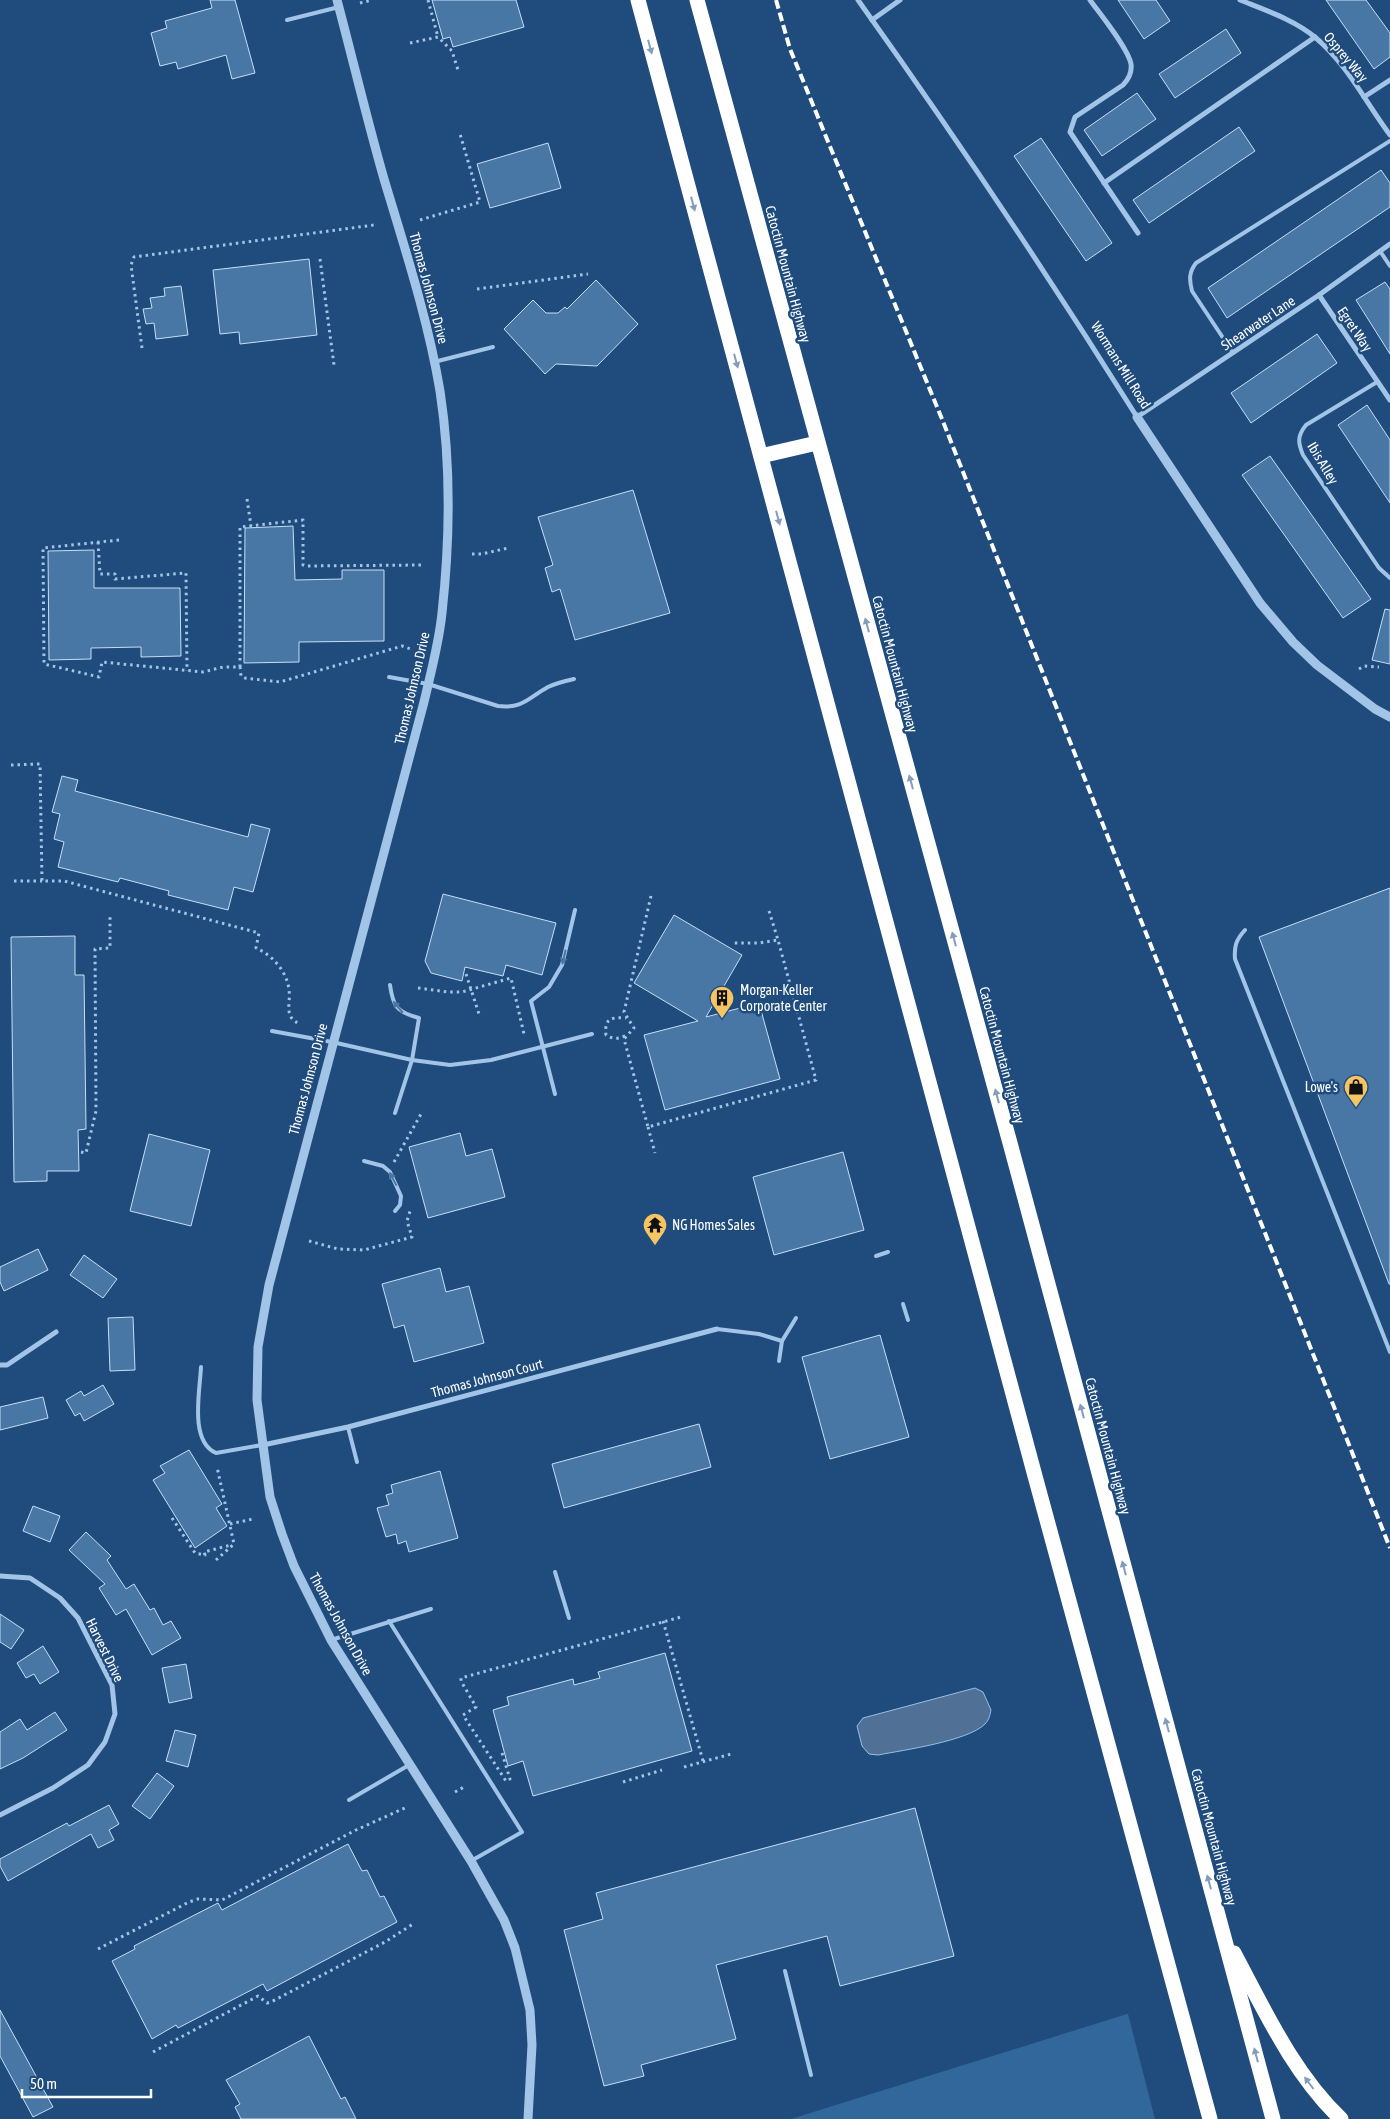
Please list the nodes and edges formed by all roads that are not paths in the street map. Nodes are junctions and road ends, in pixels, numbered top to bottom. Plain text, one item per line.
1 (638, 0) edge
2 (697, 0) edge
3 (858, 0) edge
4 (900, 0) edge
5 (1090, 0) edge
6 (1240, 0) edge
7 (338, 4) edge
8 (287, 20) dead end
9 (872, 20) junction
10 (1315, 37) junction
11 (1390, 80) edge
12 (1364, 97) junction
13 (1390, 135) edge
14 (1390, 141) edge
15 (1104, 183) junction
16 (1138, 233) dead end
17 (1390, 244) edge
18 (1380, 251) junction
19 (1390, 266) edge
20 (1319, 295) junction
21 (493, 347) dead end
22 (1233, 353) junction
23 (434, 362) junction
24 (1377, 382) junction
25 (1390, 400) edge
26 (1137, 417) junction
27 (818, 443) junction
28 (761, 456) junction
29 (1390, 578) edge
30 (389, 677) dead end
31 (574, 678) dead end
32 (428, 684) junction
33 (1390, 717) edge
34 (575, 910) dead end
35 (1245, 930) dead end
36 (390, 985) dead end
37 (272, 1031) dead end
38 (592, 1034) dead end
39 (332, 1042) junction
40 (542, 1047) junction
41 (412, 1060) junction
42 (555, 1094) dead end
43 (395, 1113) dead end
44 (364, 1161) dead end
45 (395, 1212) dead end
46 (888, 1252) dead end
47 (876, 1256) dead end
48 (903, 1304) dead end
49 (796, 1318) dead end
50 (908, 1320) dead end
51 (716, 1329) joint
52 (56, 1332) dead end
53 (782, 1341) junction
54 (1390, 1352) edge
55 (779, 1361) dead end
56 (0, 1365) edge
57 (202, 1367) dead end
58 (348, 1427) junction
59 (263, 1445) junction
60 (357, 1462) dead end
61 (555, 1572) dead end
62 (0, 1576) edge
63 (431, 1608) dead end
64 (569, 1618) dead end
65 (389, 1622) junction
66 (331, 1640) junction
67 (409, 1766) junction
68 (349, 1800) dead end
69 (0, 1815) edge
70 (471, 1862) junction
71 (1222, 1929) junction
72 (785, 1972) dead end
73 (811, 2075) dead end
74 (528, 2119) edge
75 (1210, 2119) edge
76 (1273, 2119) edge
77 (1341, 2119) edge

1 -> 28 highway
2 - 27 highway, Catoctin Mountain Highway
3 - 9 street, Wormans Mill Road
4 - 9 street
5 - 15 street
6 - 10 street, Osprey Way
7 - 8 lane
7 - 23 street, Thomas Johnson Drive
9 - 26 street, Wormans Mill Road
10 - 12 street, Osprey Way
10 - 15 street
11 - 12 street
12 - 13 street, Osprey Way
14 - 22 lane
15 - 16 street
17 - 18 street, Shearwater Lane
18 - 19 lane
18 - 20 street, Shearwater Lane
20 - 22 street, Shearwater Lane
20 - 24 street, Egret Way
21 - 23 lane
22 - 26 street, Shearwater Lane
23 - 32 street, Thomas Johnson Drive
24 - 25 street, Egret Way
24 - 29 lane, Ibis Alley
26 - 33 street, Wormans Mill Road
27 - 28 highway
71 -> 27 highway, Catoctin Mountain Highway
28 -> 75 highway
30 - 32 lane
31 - 32 lane
32 - 39 street, Thomas Johnson Drive
34 -> 40 lane
35 - 54 lane
41 -> 36 lane
37 - 39 lane
38 - 40 lane
39 - 41 lane
39 - 59 street, Thomas Johnson Drive
40 - 41 lane
40 - 42 lane
41 - 43 lane
45 -> 44 lane
46 - 47 lane
48 - 50 lane
49 - 53 lane
51 - 53 lane
51 - 58 street, Thomas Johnson Court
52 - 56 street
53 - 55 lane
57 - 59 lane
58 - 59 street, Thomas Johnson Court
58 - 60 lane
59 - 66 street, Thomas Johnson Drive
61 - 64 lane
62 - 69 street, Harvest Drive
63 - 65 lane
65 - 66 lane
65 - 70 lane
66 - 67 street, Thomas Johnson Drive
67 - 68 lane
67 - 70 street, Thomas Johnson Drive
70 - 74 street, Thomas Johnson Drive
76 -> 71 highway, Catoctin Mountain Highway
77 -> 71 highway
72 - 73 lane

